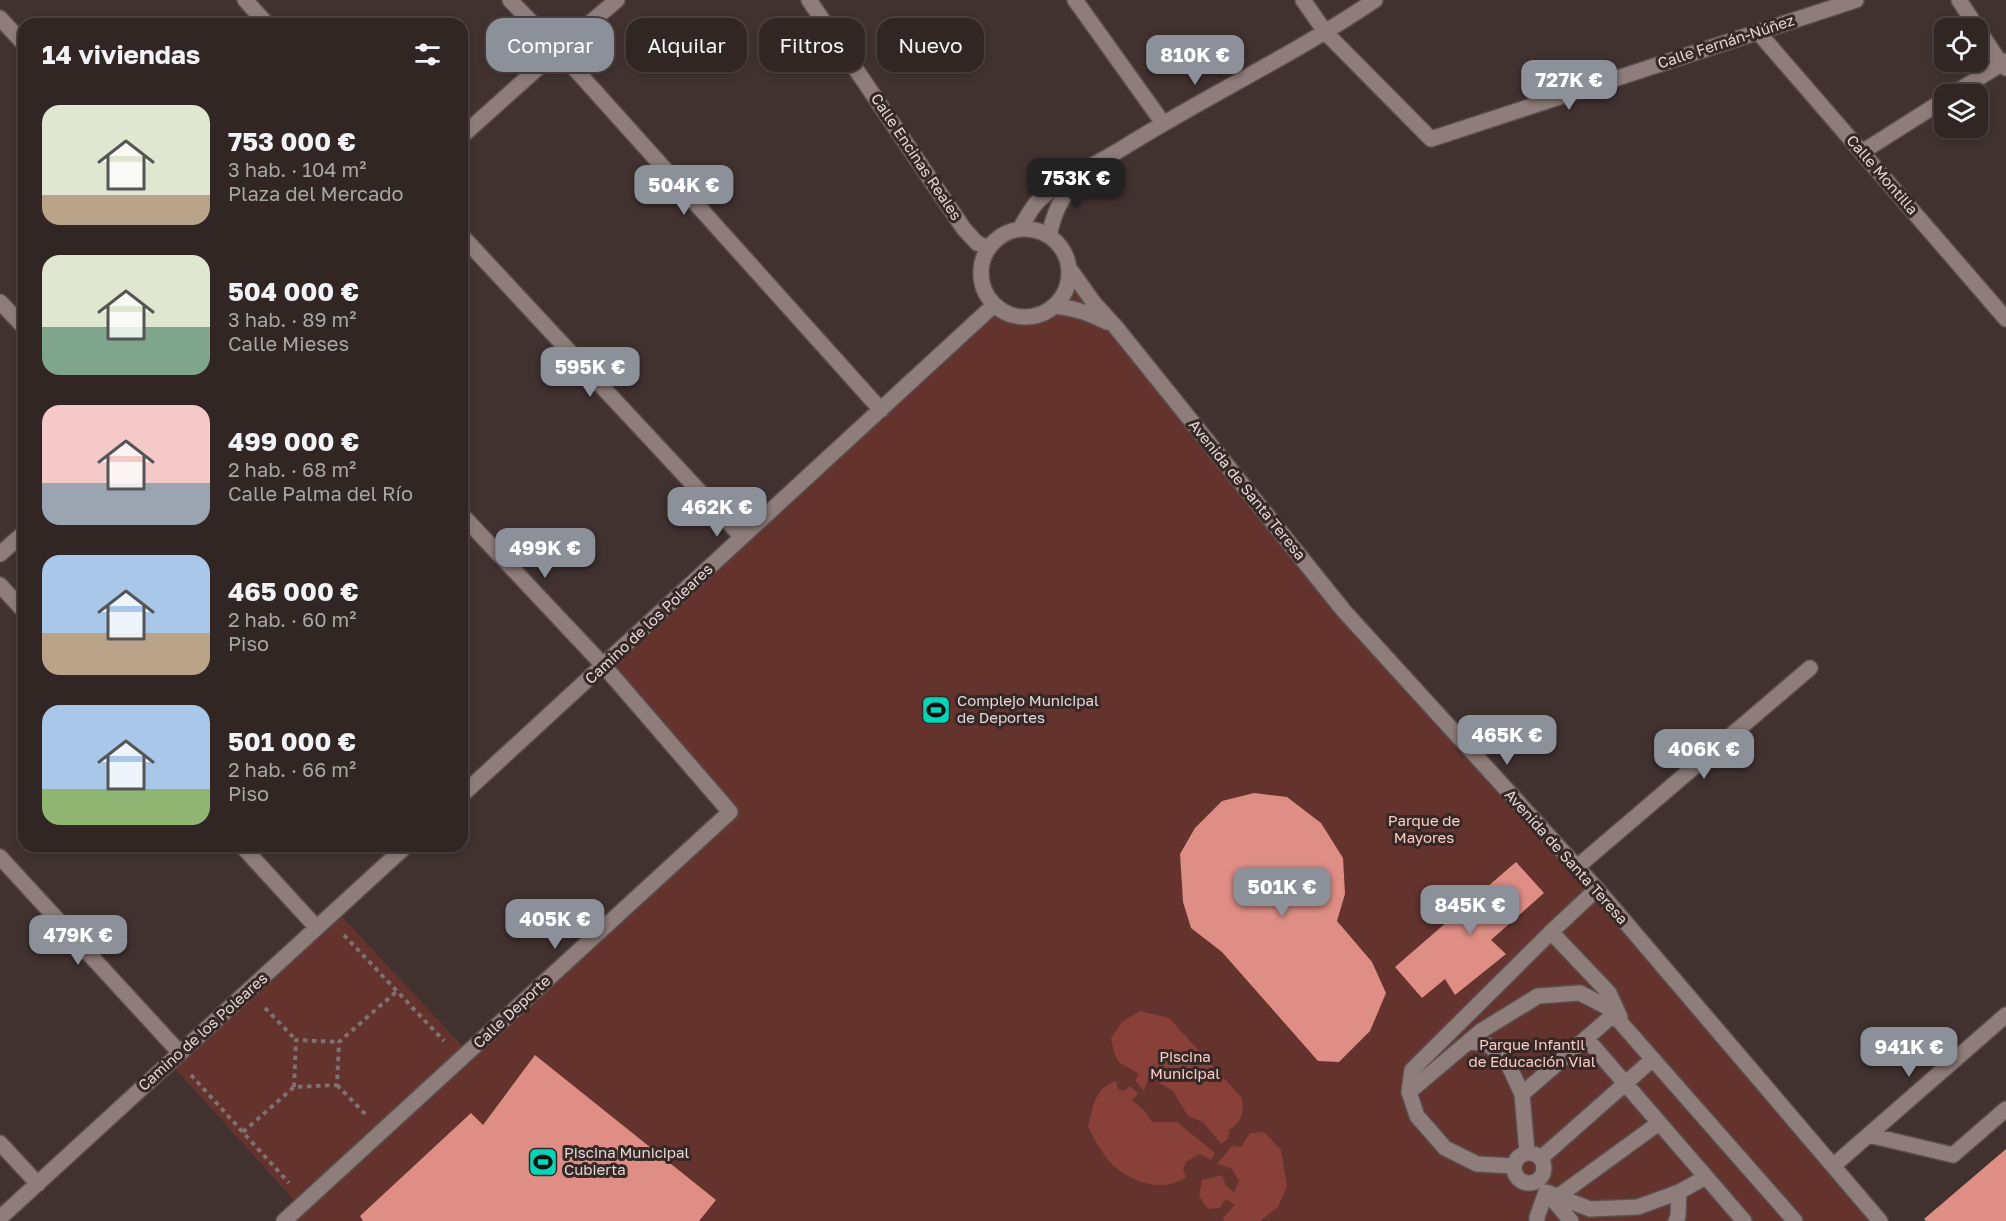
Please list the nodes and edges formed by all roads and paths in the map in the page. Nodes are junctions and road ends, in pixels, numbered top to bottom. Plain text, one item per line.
1 (245, 0) edge
2 (510, 0) edge
3 (617, 0) edge
4 (809, 0) edge
5 (1076, 0) edge
6 (1303, 0) edge
7 (1375, 0) edge
8 (1856, 0) edge
9 (1959, 0) edge
10 (0, 18) edge
11 (262, 18) edge
12 (527, 18) edge
13 (596, 18) edge
14 (1758, 32) junction
15 (1326, 33) junction
16 (18, 38) edge
17 (2004, 65) edge
18 (533, 72) edge
19 (578, 72) edge
20 (1971, 84) edge
21 (1934, 106) edge
22 (1163, 123) junction
23 (468, 131) edge
24 (1862, 152) junction
25 (1083, 172) junction
26 (1020, 229) junction
27 (1049, 236) junction
28 (468, 242) edge
29 (988, 248) junction
30 (1069, 268) junction
31 (0, 302) edge
32 (994, 305) junction
33 (1055, 306) junction
34 (2006, 319) edge
35 (18, 321) edge
36 (1115, 326) junction
37 (881, 410) junction
38 (468, 521) edge
39 (742, 537) junction
40 (18, 538) edge
41 (0, 554) edge
42 (0, 585) edge
43 (18, 604) edge
44 (604, 666) junction
45 (1810, 668) dead end
46 (468, 788) edge
47 (248, 852) edge
48 (399, 852) edge
49 (0, 857) edge
50 (1576, 867) junction
51 (1597, 889) junction
52 (322, 923) junction
53 (1551, 932) junction
54 (397, 991) junction
55 (248, 992) junction
56 (1613, 1015) junction
57 (2006, 1015) edge
58 (1625, 1028) junction
59 (1586, 1038) junction
60 (296, 1040) junction
61 (1469, 1041) junction
62 (339, 1042) junction
63 (178, 1056) junction
64 (461, 1059) junction
65 (1653, 1059) junction
66 (1625, 1084) junction
67 (337, 1085) junction
68 (294, 1087) junction
69 (1409, 1092) junction
70 (1522, 1094) junction
71 (2006, 1109) edge
72 (1659, 1123) junction
73 (381, 1131) junction
74 (243, 1132) junction
75 (1869, 1135) junction
76 (0, 1143) edge
77 (1534, 1155) junction
78 (1514, 1166) junction
79 (1833, 1166) junction
80 (1706, 1177) junction
81 (38, 1184) junction
82 (1547, 1190) junction
83 (1678, 1192) junction
84 (306, 1201) junction
85 (0, 1218) edge
86 (284, 1221) edge
87 (1537, 1221) edge
88 (1571, 1221) edge
89 (1676, 1221) edge
90 (1744, 1221) edge
91 (1795, 1221) edge
92 (1880, 1221) edge

1 - 11 street
2 - 12 street
3 - 13 street
4 - 29 street, Calle Encinas Reales
5 - 22 street
6 - 15 street
7 - 15 street
8 - 14 street, Calle Fernán-Núñez
9 - 17 street
10 - 16 street
14 - 15 street, Calle Fernán-Núñez
14 - 24 street, Calle Montilla
15 - 22 street
17 - 20 street
18 - 23 street
19 - 37 street
21 - 24 street
22 - 25 street
24 - 34 street, Calle Montilla
25 - 26 street
25 - 27 street
26 - 27 street
26 - 29 street
27 - 30 street
28 - 39 street
29 - 32 street
30 - 33 street
30 - 36 street, Avenida de Santa Teresa
31 - 35 street
32 - 33 street
32 - 37 street, Camino de los Poleares
33 - 36 street, Avenida de Santa Teresa
36 - 50 street, Avenida de Santa Teresa
37 - 39 street, Camino de los Poleares
38 - 44 street
39 - 44 street, Camino de los Poleares
40 - 41 street
42 - 43 street
44 - 46 street, Camino de los Poleares
44 - 64 street, Calle Deporte
45 - 50 street
47 - 52 street
48 - 52 street, Camino de los Poleares
49 - 63 street
50 - 51 street, Avenida de Santa Teresa
51 - 53 street
51 - 79 street, Avenida de Santa Teresa
52 - 54 path
52 - 55 street, Camino de los Poleares
53 - 58 street
53 - 69 street
54 - 62 path
54 - 64 path
55 - 60 path
55 - 63 street, Camino de los Poleares
56 - 58 street
56 - 59 street
56 - 61 street
57 - 75 street
58 - 65 street
59 - 66 street
59 - 70 street
60 - 62 path
60 - 68 path
61 - 69 street
61 - 70 street
62 - 67 path
63 - 74 path
63 - 81 street, Camino de los Poleares
64 - 73 street, Calle Deporte
65 - 66 street
65 - 91 street
66 - 72 street
66 - 77 street
67 - 68 path
67 - 73 path
68 - 74 path
69 - 78 street
70 - 77 street
71 - 75 street
72 - 80 street
72 - 82 street
73 - 84 street, Calle Deporte
74 - 84 path
75 - 79 street
76 - 81 street
77 - 78 street
77 - 82 street
78 - 82 street
79 - 92 street, Avenida de Santa Teresa
80 - 83 street
80 - 90 street
81 - 85 street, Camino de los Poleares
82 - 83 street
82 - 87 street
82 - 88 street
83 - 89 street
84 - 86 street, Calle Deporte

